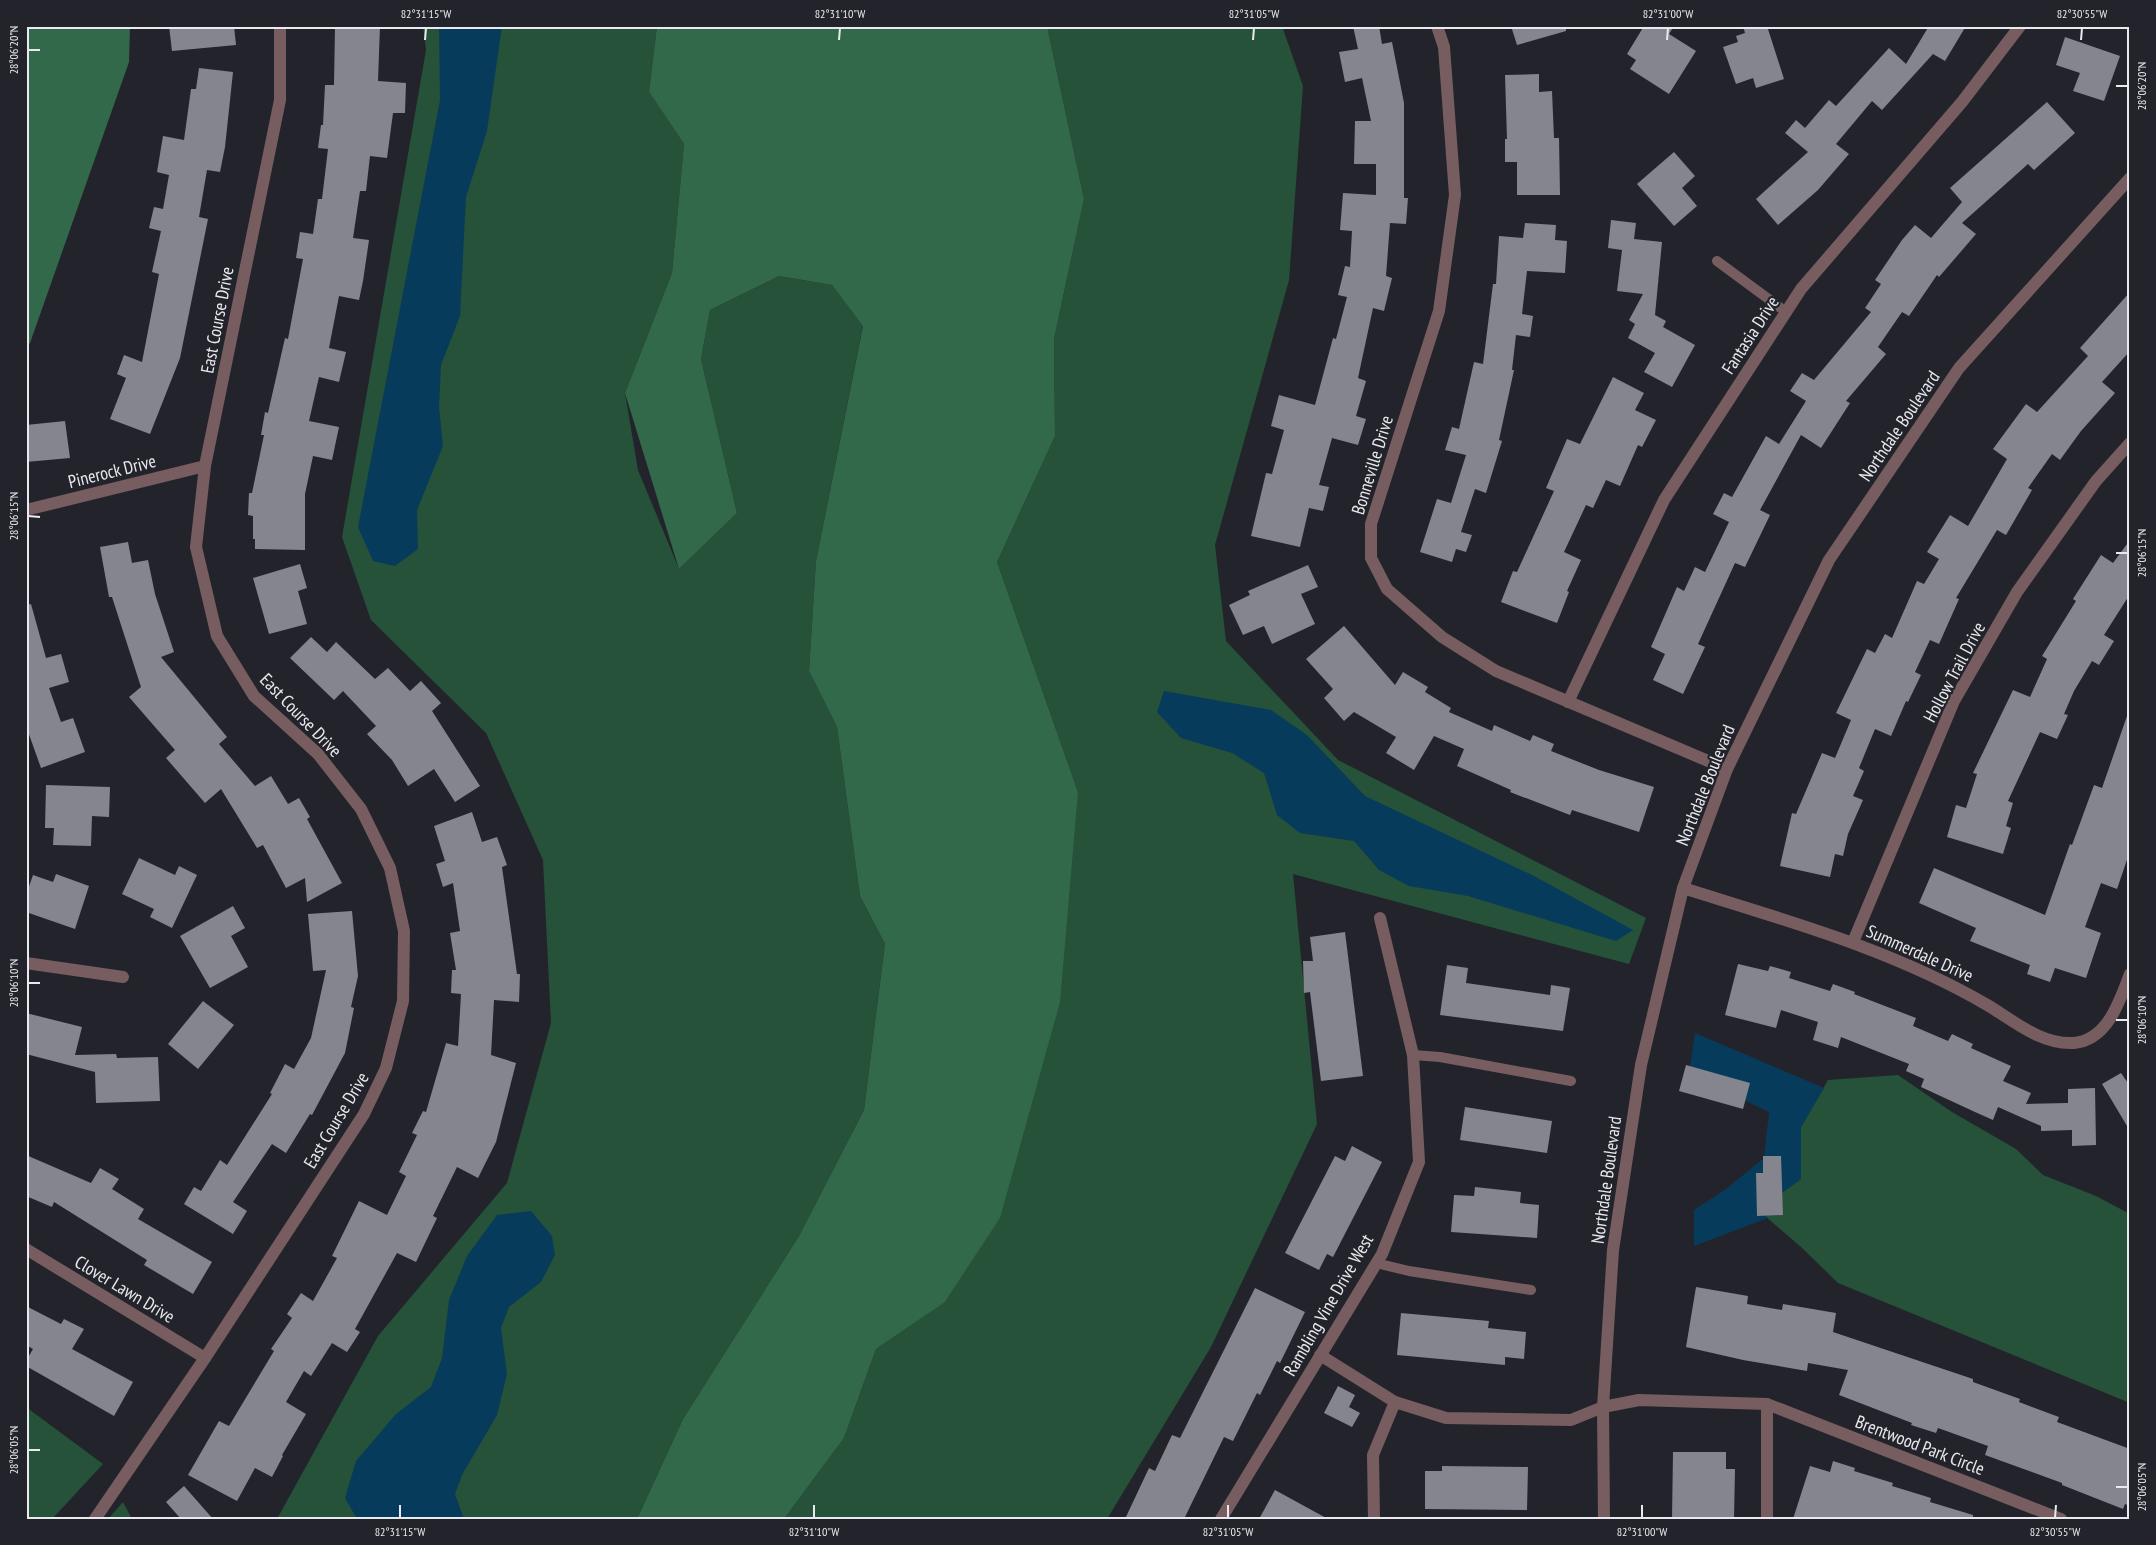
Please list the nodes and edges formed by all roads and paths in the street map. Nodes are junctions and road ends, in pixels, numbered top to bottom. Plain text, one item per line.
1 (280, 26) edge
2 (1437, 26) edge
3 (2020, 26) edge
4 (2130, 178) edge
5 (1717, 261) dead end
6 (1786, 312) junction
7 (2130, 443) edge
8 (205, 466) junction
9 (26, 510) edge
10 (1568, 702) junction
11 (1727, 769) junction
12 (1683, 888) junction
13 (1380, 918) dead end
14 (1853, 942) junction
15 (26, 963) edge
16 (2130, 974) edge
17 (123, 977) dead end
18 (1414, 1055) junction
19 (1571, 1081) dead end
20 (26, 1249) edge
21 (1376, 1263) junction
22 (1531, 1290) dead end
23 (1320, 1355) junction
24 (205, 1358) junction
25 (1395, 1402) junction
26 (1766, 1404) junction
27 (1603, 1407) junction
28 (95, 1519) edge
29 (1221, 1519) edge
30 (1374, 1519) edge
31 (1604, 1519) edge
32 (1767, 1519) edge
33 (2061, 1519) edge

1 - 8 street, East Course Drive
2 - 10 street, Bonneville Drive
3 - 6 street, Fantasia Drive
4 - 11 street, Northdale Boulevard
5 - 6 lane
6 - 10 street, Fantasia Drive
7 - 14 street, Hollow Trail Drive
8 - 9 street, Pinerock Drive
8 - 24 street, East Course Drive
10 - 11 street, Bonneville Drive
11 - 12 street, Northdale Boulevard
12 - 14 street, Summerdale Drive
12 - 27 street, Northdale Boulevard
13 - 18 street, Rambling Vine Drive West
14 - 16 street, Summerdale Drive
15 - 17 street
18 - 19 lane
18 - 21 street, Rambling Vine Drive West
20 - 24 street, Clover Lawn Drive
21 - 22 lane
21 - 23 street, Rambling Vine Drive West
23 - 25 street, Brentwood Park Circle
23 - 29 street, Rambling Vine Drive West
24 - 28 street, East Course Drive
25 - 27 street, Brentwood Park Circle
25 - 30 street
26 - 27 street, Brentwood Park Circle
26 - 32 street
26 - 33 street, Brentwood Park Circle
27 - 31 street, Northdale Boulevard

